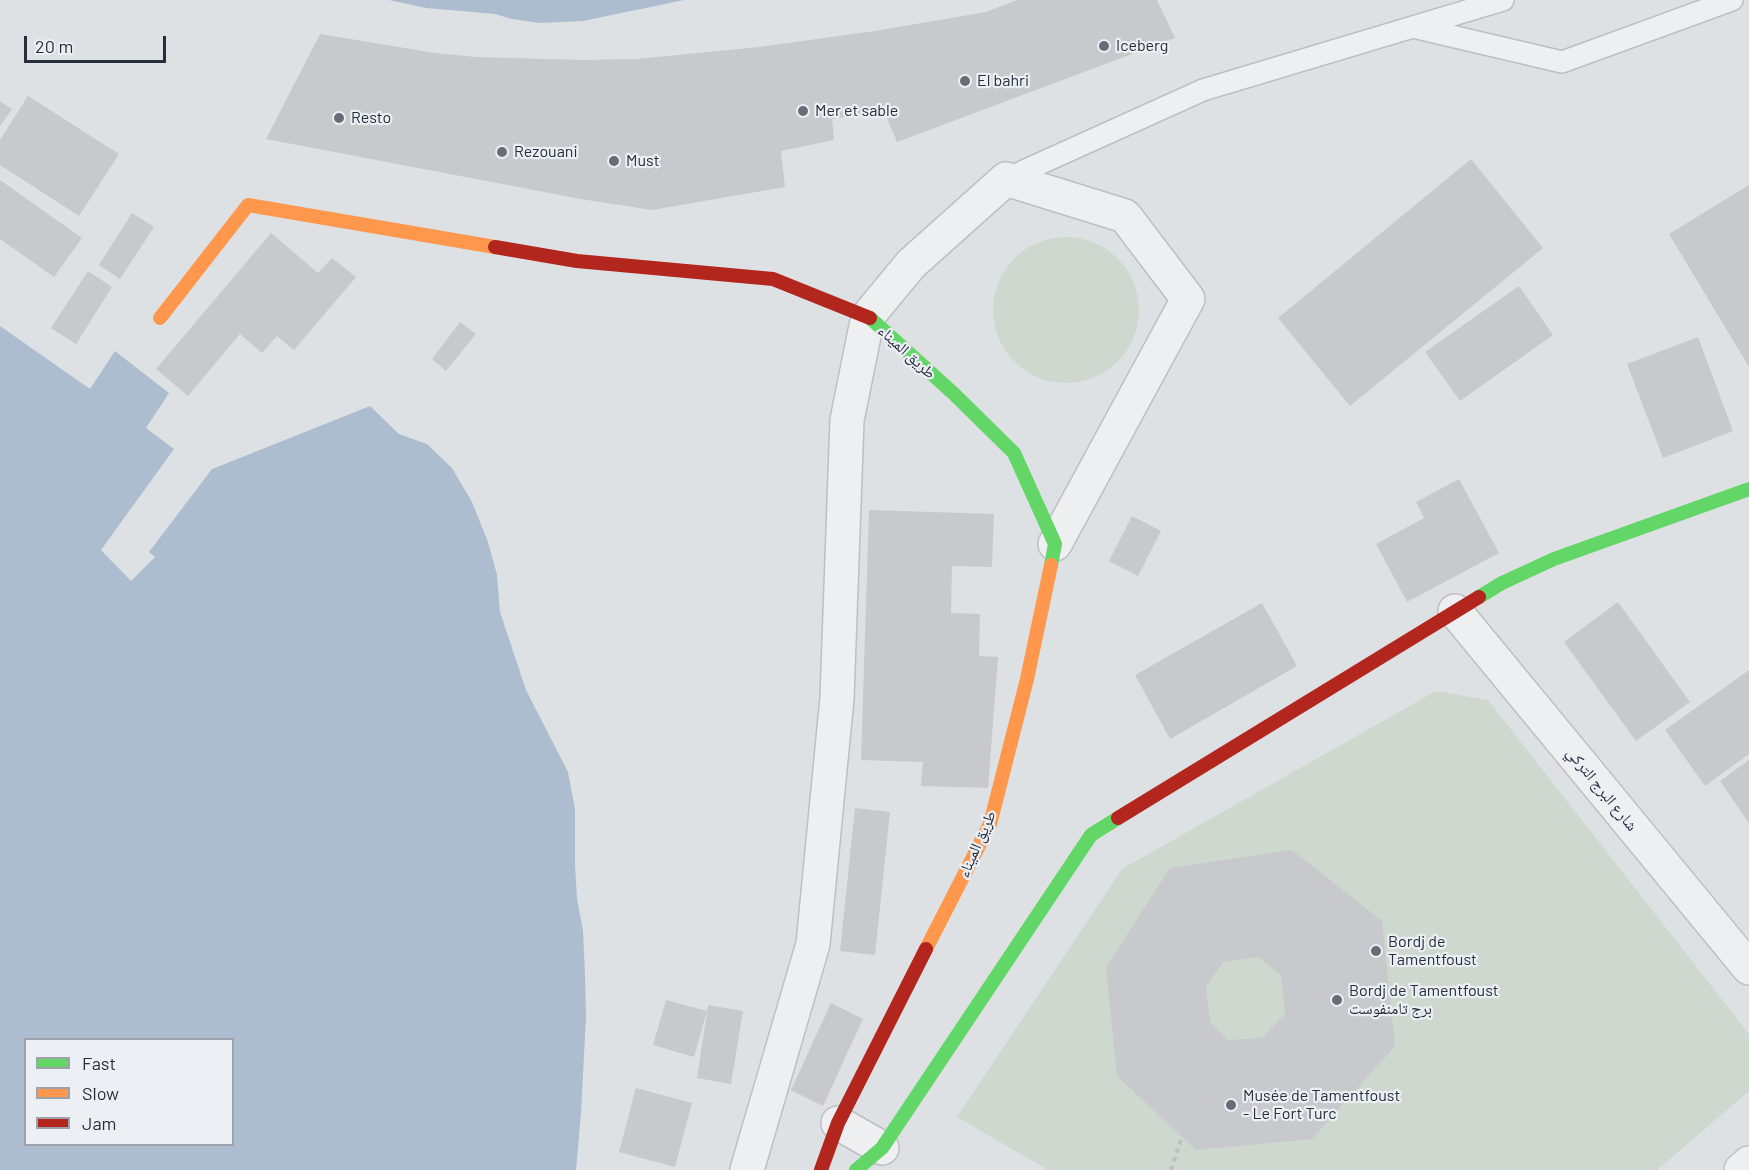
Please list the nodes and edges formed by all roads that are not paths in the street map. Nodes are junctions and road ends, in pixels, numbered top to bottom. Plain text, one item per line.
1 (1503, 0) edge
2 (1732, 0) edge
3 (1413, 27) junction
4 (1006, 179) junction
5 (868, 316) junction
6 (160, 318) dead end
7 (1749, 489) edge
8 (1055, 544) junction
9 (1455, 611) junction
10 (1749, 968) edge
11 (838, 1123) junction
12 (882, 1148) junction
13 (1749, 1163) edge
14 (747, 1170) edge
15 (820, 1170) edge
16 (856, 1170) edge
17 (1741, 1170) edge

1 - 3 lane
2 - 3 lane
3 - 4 lane
4 - 5 street
4 - 8 street
5 - 6 street
5 - 8 street, طريق الميناء
5 - 14 street, طريق الميناء
7 - 9 street
8 - 11 street, طريق الميناء
9 - 10 street, شارع البرج التركي
9 - 12 street
11 - 12 street
11 - 15 street, طريق الميناء
12 - 16 street
13 - 17 street

